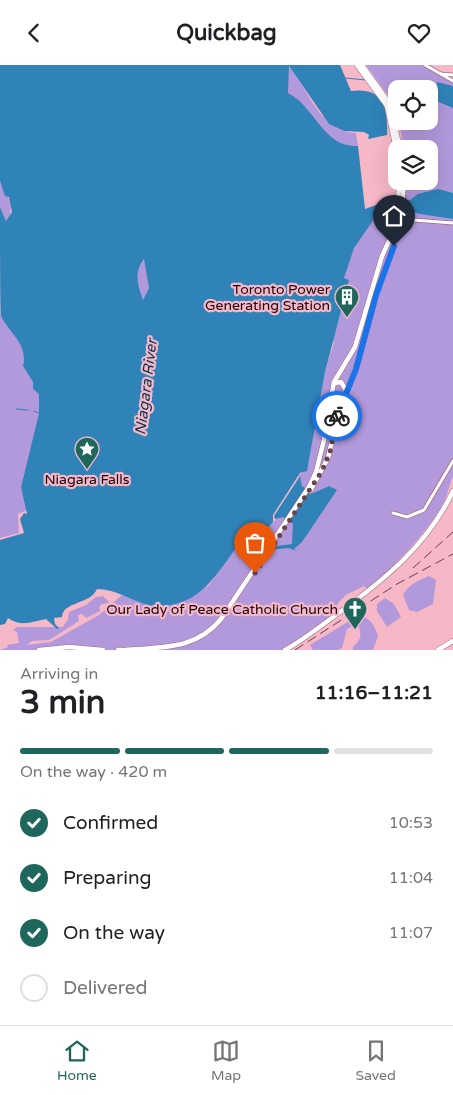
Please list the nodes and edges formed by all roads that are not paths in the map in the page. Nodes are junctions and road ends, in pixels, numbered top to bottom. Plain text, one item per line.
1 (357, 65) edge
2 (362, 65) edge
3 (425, 65) edge
4 (440, 74) junction
5 (368, 75) junction
6 (453, 75) edge
7 (453, 81) edge
8 (396, 140) edge
9 (401, 190) edge
10 (399, 219) junction
11 (453, 223) edge
12 (334, 384) junction
13 (346, 392) junction
14 (453, 461) edge
15 (309, 490) junction
16 (453, 491) edge
17 (392, 513) dead end
18 (271, 548) junction
19 (453, 641) edge
20 (39, 650) edge
21 (55, 650) edge
22 (80, 650) edge
23 (103, 650) edge
24 (118, 650) edge
25 (124, 650) edge
26 (170, 650) edge
27 (285, 650) edge
28 (438, 650) edge

1 - 5 main road
2 - 5 main road
3 - 4 street
4 - 6 street
4 - 7 street
5 - 8 main road
9 - 10 main road
10 - 11 street
10 - 12 main road
10 - 13 main road
12 - 13 main road
12 - 15 main road
13 - 15 main road
14 - 17 street
15 - 18 main road
16 - 27 main road
18 - 25 main road
18 - 26 main road
19 - 28 main road
20 - 23 main road
21 - 22 main road
24 - 25 main road

